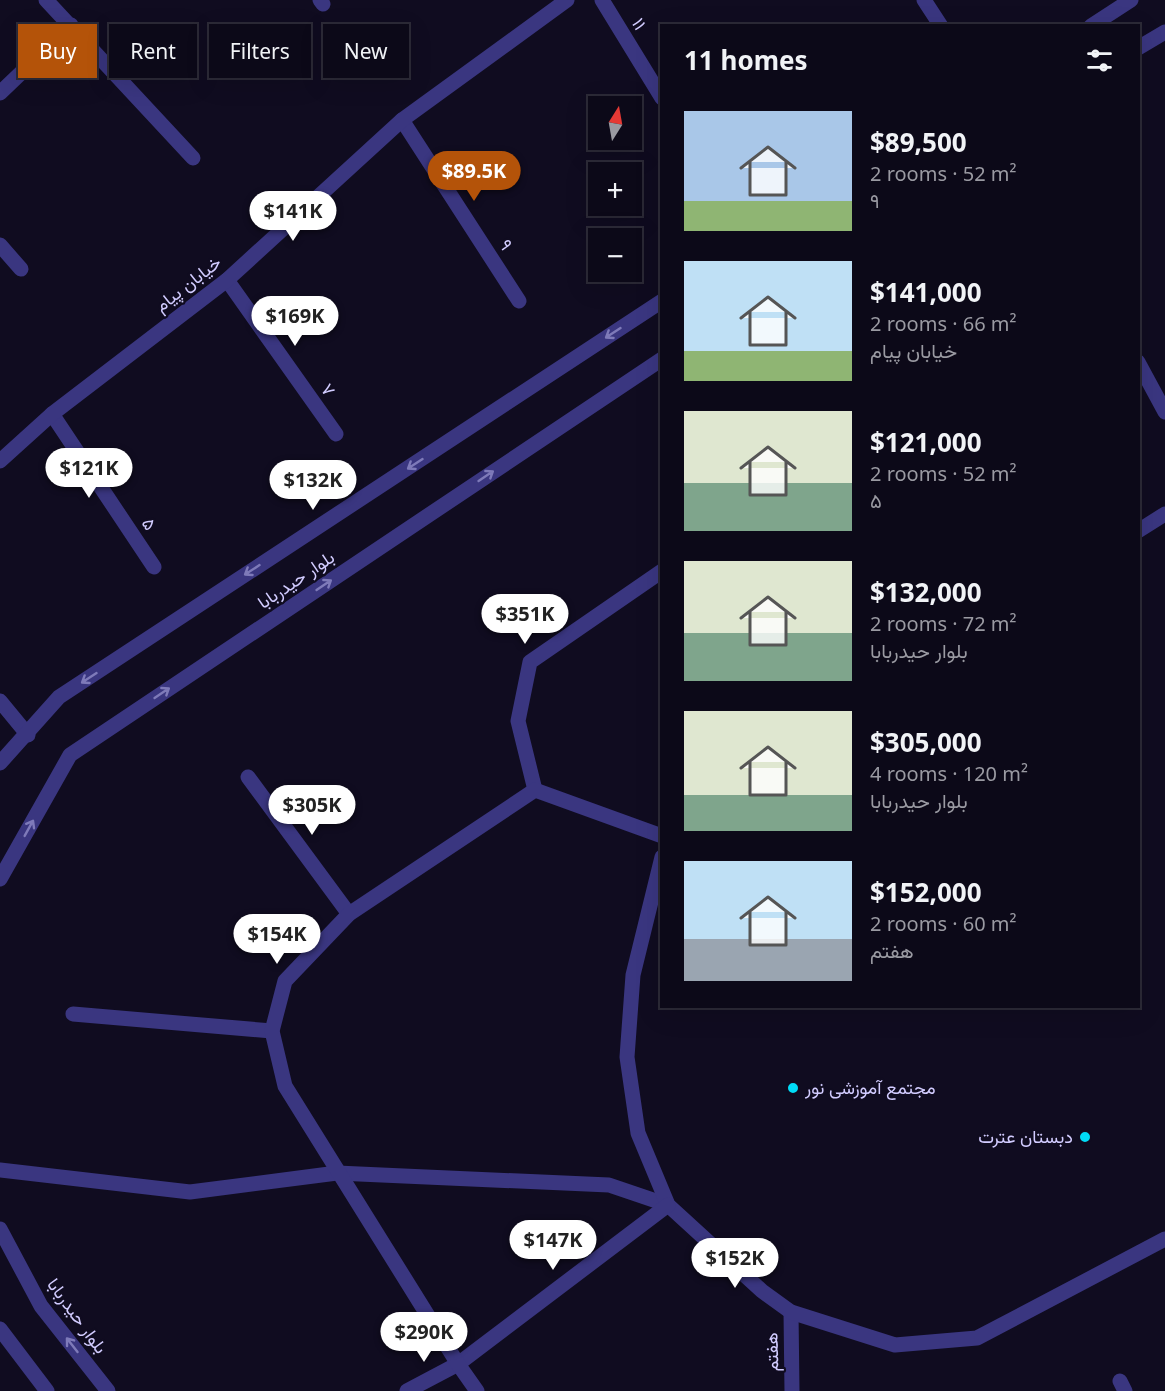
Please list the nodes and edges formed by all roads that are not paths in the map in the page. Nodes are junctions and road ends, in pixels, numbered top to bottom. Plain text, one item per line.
1 (46, 0) edge
2 (567, 0) edge
3 (602, 0) edge
4 (924, 0) edge
5 (1131, 0) edge
6 (70, 24) edge
7 (940, 24) edge
8 (1094, 24) edge
9 (1165, 32) edge
10 (1140, 47) edge
11 (97, 53) edge
12 (18, 76) edge
13 (0, 93) edge
14 (660, 95) edge
15 (402, 120) junction
16 (193, 158) dead end
17 (0, 245) edge
18 (21, 268) dead end
19 (227, 280) junction
20 (519, 301) dead end
21 (660, 302) edge
22 (660, 360) edge
23 (1140, 366) edge
24 (1165, 411) edge
25 (52, 414) junction
26 (336, 434) dead end
27 (0, 461) edge
28 (1165, 514) edge
29 (1140, 530) edge
30 (154, 567) dead end
31 (660, 572) edge
32 (0, 703) edge
33 (28, 735) junction
34 (0, 763) edge
35 (248, 777) dead end
36 (535, 790) junction
37 (660, 835) edge
38 (660, 865) edge
39 (0, 879) edge
40 (349, 914) junction
41 (73, 1014) dead end
42 (272, 1031) junction
43 (0, 1170) edge
44 (337, 1173) junction
45 (668, 1205) junction
46 (0, 1229) edge
47 (1165, 1239) edge
48 (791, 1312) junction
49 (0, 1329) edge
50 (458, 1364) junction
51 (47, 1391) edge
52 (108, 1391) edge
53 (407, 1391) edge
54 (477, 1391) edge
55 (792, 1391) edge

1 - 6 street
2 - 15 street, خیابان پیام
3 - 14 street, ۱۱
4 - 7 street
5 - 8 street
9 - 10 street
11 - 16 street
12 - 13 street
15 - 19 street, خیابان پیام
15 - 20 street, ۹
17 - 18 street
19 - 25 street, خیابان پیام
19 - 26 street, ۷
21 -> 33 street, بلوار حیدربابا
39 -> 22 street, بلوار حیدربابا
23 - 24 street
25 - 27 street, خیابان پیام
25 - 30 street, ۵
28 - 29 street
31 - 36 street
32 - 33 street
33 - 34 street, بلوار حیدربابا
35 - 40 street
36 - 37 street
36 - 40 street
38 - 45 street
40 - 42 street
41 - 42 street
42 - 44 street
43 - 44 street
44 - 45 street
44 - 50 street
45 - 48 street
45 - 50 street
52 -> 46 street, بلوار حیدربابا
47 - 48 street
48 - 55 street, هفتم
49 - 51 street
50 - 53 street
50 - 54 street

